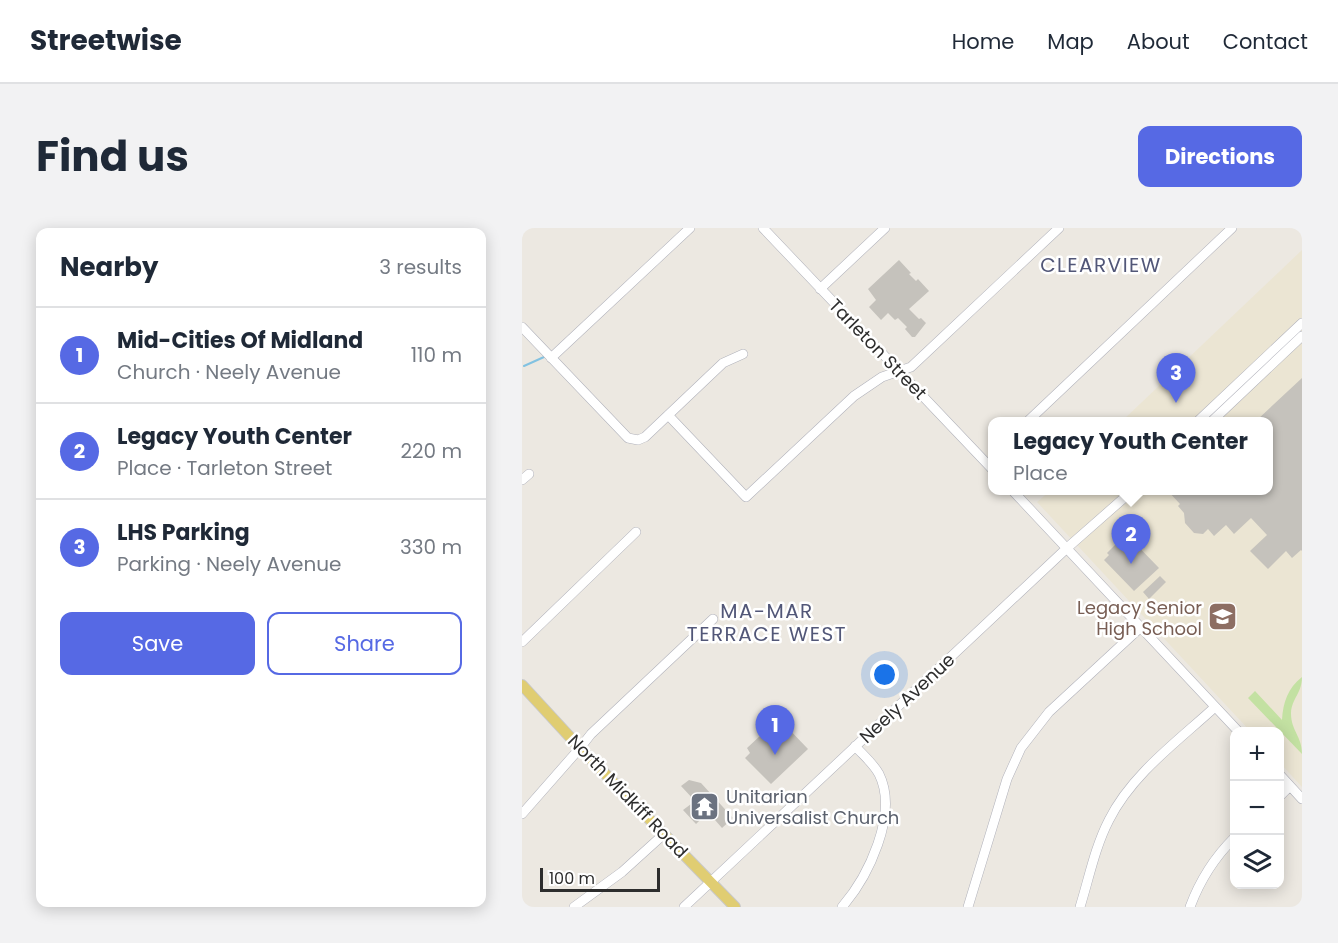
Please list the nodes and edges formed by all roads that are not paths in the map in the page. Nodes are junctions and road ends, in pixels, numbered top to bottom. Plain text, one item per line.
1 (690, 228) edge
2 (763, 228) edge
3 (885, 228) edge
4 (1059, 228) edge
5 (1232, 228) edge
6 (820, 289) junction
7 (1302, 323) edge
8 (522, 327) edge
9 (1302, 336) edge
10 (743, 354) dead end
11 (551, 358) junction
12 (899, 372) junction
13 (668, 415) junction
14 (1032, 417) edge
15 (1202, 417) edge
16 (1216, 417) edge
17 (988, 459) edge
18 (985, 462) junction
19 (988, 465) edge
20 (1017, 495) edge
21 (1127, 495) edge
22 (636, 532) dead end
23 (1067, 548) junction
24 (712, 619) dead end
25 (1141, 627) junction
26 (522, 642) edge
27 (522, 685) edge
28 (1215, 707) junction
29 (1234, 727) edge
30 (855, 746) junction
31 (580, 748) junction
32 (1284, 779) edge
33 (1290, 786) junction
34 (1284, 792) edge
35 (1302, 799) edge
36 (522, 814) edge
37 (664, 834) junction
38 (1230, 842) edge
39 (711, 882) junction
40 (574, 907) edge
41 (684, 907) edge
42 (735, 907) edge
43 (842, 907) edge
44 (968, 907) edge
45 (1080, 907) edge
46 (1190, 907) edge

1 - 11 street
2 - 6 street, Tarleton Street
3 - 6 street
4 - 12 street
5 - 14 street
6 - 12 street, Tarleton Street
7 - 15 street
8 - 11 street
9 - 16 street
10 - 13 street
11 - 13 street
12 - 13 street
12 - 18 street, Tarleton Street
17 - 18 street
18 - 19 street, Tarleton Street
20 - 23 street
21 - 23 street, Neely Avenue
22 - 26 street
23 - 25 street
23 - 30 street, Neely Avenue
24 - 31 street
25 - 28 street
25 - 44 street
27 - 31 main road, North Midkiff Road
28 - 29 street
28 - 45 street
30 - 39 street, Neely Avenue
30 - 43 street
31 - 36 street
31 - 37 main road, North Midkiff Road
32 - 33 street
33 - 34 street
33 - 35 street
37 - 39 main road, North Midkiff Road
37 - 40 street
38 - 46 street
39 - 41 street, Neely Avenue
39 - 42 main road, North Midkiff Road

